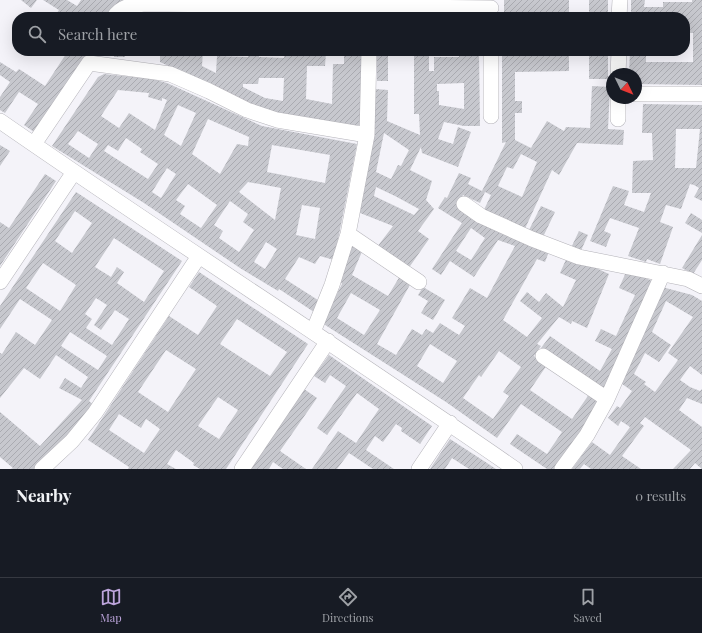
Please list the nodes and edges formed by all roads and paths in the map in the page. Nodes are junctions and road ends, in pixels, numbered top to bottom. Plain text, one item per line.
1 (620, 0) edge
2 (491, 8) edge
3 (119, 12) edge
4 (370, 12) edge
5 (619, 12) edge
6 (369, 56) edge
7 (491, 56) edge
8 (619, 56) edge
9 (93, 57) edge
10 (618, 68) edge
11 (642, 94) edge
12 (702, 94) edge
13 (618, 104) edge
14 (491, 116) dead end
15 (618, 119) dead end
16 (0, 121) edge
17 (367, 135) junction
18 (34, 144) junction
19 (74, 172) junction
20 (464, 204) dead end
21 (348, 234) junction
22 (199, 256) junction
23 (663, 273) junction
24 (0, 282) edge
25 (419, 282) dead end
26 (702, 286) edge
27 (313, 332) junction
28 (328, 341) junction
29 (543, 356) dead end
30 (607, 399) junction
31 (450, 423) junction
32 (42, 469) edge
33 (242, 469) edge
34 (419, 469) edge
35 (515, 469) edge
36 (562, 469) edge

1 - 5 street
2 - 4 street
3 - 4 street
6 - 17 street
7 - 14 street
8 - 10 street
9 - 17 street
9 - 18 street
11 - 12 street
13 - 15 street
16 - 18 street
17 - 21 street
18 - 19 street
19 - 22 street
19 - 24 street
20 - 23 street
21 - 25 street
21 - 27 street
22 - 27 street
22 - 32 street
23 - 26 street
23 - 30 street
27 - 28 street
28 - 31 street
28 - 33 street
29 - 30 street
30 - 36 street
31 - 34 street
31 - 35 street

